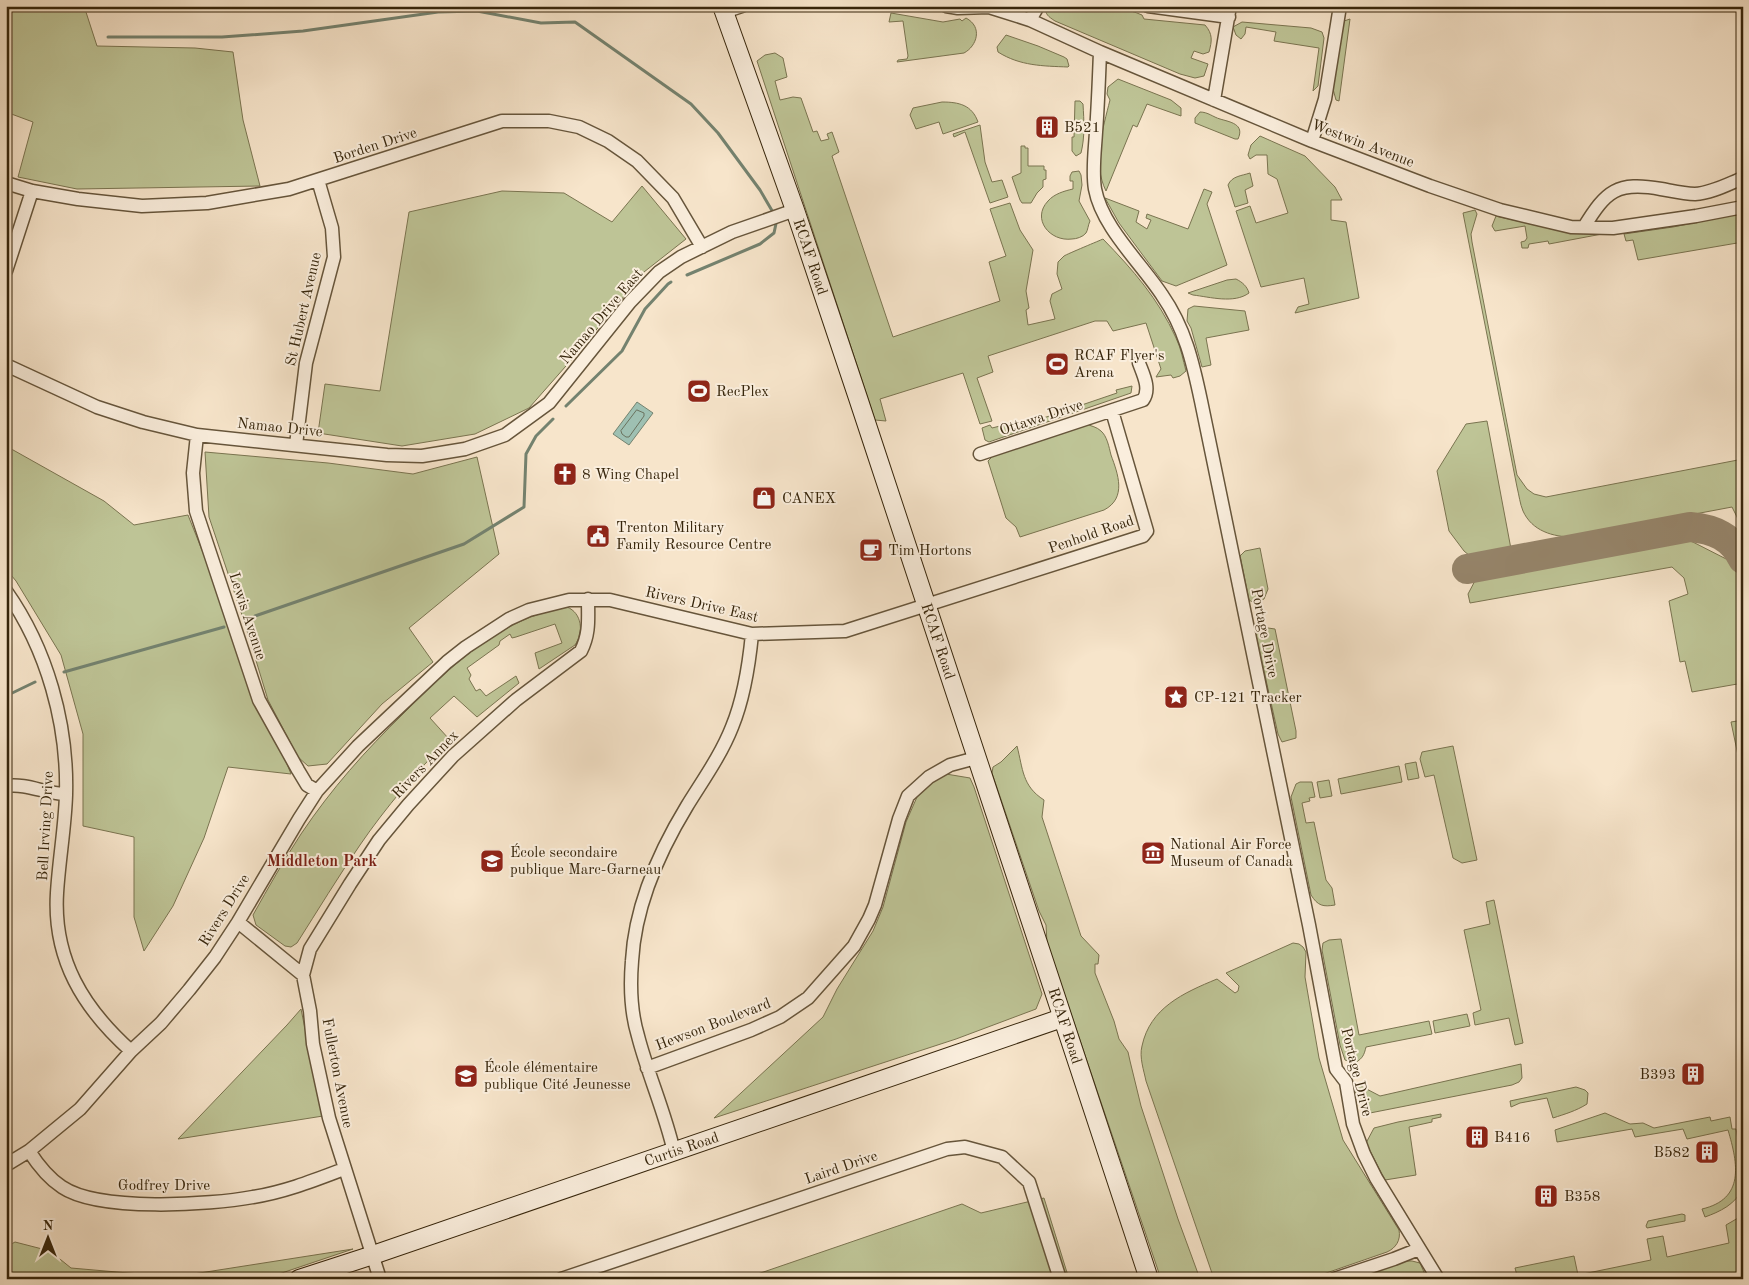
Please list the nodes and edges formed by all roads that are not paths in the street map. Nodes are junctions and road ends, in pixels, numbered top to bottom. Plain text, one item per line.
1 (742, 6) edge
2 (946, 6) edge
3 (1038, 6) edge
4 (1148, 6) edge
5 (1340, 6) edge
6 (988, 7) edge
7 (723, 9) edge
8 (1230, 12) edge
9 (1030, 20) junction
10 (1100, 52) junction
11 (1214, 100) junction
12 (1312, 141) junction
13 (1743, 178) edge
14 (318, 180) junction
15 (6, 183) edge
16 (32, 191) junction
17 (1743, 206) edge
18 (789, 212) junction
19 (1584, 228) junction
20 (702, 247) junction
21 (6, 271) edge
22 (1139, 363) dead end
23 (6, 365) edge
24 (549, 403) joint
25 (1112, 410) junction
26 (197, 435) junction
27 (296, 445) junction
28 (980, 454) dead end
29 (6, 591) edge
30 (588, 600) junction
31 (926, 604) junction
32 (752, 634) junction
33 (976, 758) junction
34 (6, 786) edge
35 (317, 791) junction
36 (66, 794) junction
37 (238, 922) junction
38 (302, 976) junction
39 (1062, 1018) junction
40 (130, 1051) junction
41 (647, 1068) junction
42 (29, 1151) junction
43 (674, 1152) junction
44 (6, 1165) edge
45 (344, 1169) junction
46 (1419, 1249) junction
47 (373, 1255) junction
48 (299, 1279) edge
49 (380, 1279) edge
50 (561, 1279) edge
51 (1060, 1279) edge
52 (1149, 1279) edge
53 (1334, 1279) edge
54 (1438, 1279) edge

1 - 7 street
2 - 6 street, Westwin Avenue
3 - 9 street
4 - 8 street
5 - 12 street
6 - 9 street, Westwin Avenue
7 - 18 main road, RCAF Road
8 - 11 street
9 - 10 street, Westwin Avenue
10 - 11 street, Westwin Avenue
10 - 46 street, Portage Drive
11 - 12 street, Westwin Avenue
12 - 19 street, Westwin Avenue
13 - 19 street
14 - 16 street, Borden Drive
14 - 20 street, Borden Drive
14 - 27 street, St Hubert Avenue
15 - 16 street, Borden Drive
16 - 21 street
17 - 19 street, Westwin Avenue
18 - 20 street, Namao Drive East
18 - 31 main road, RCAF Road
20 - 24 street, Namao Drive East
22 - 25 street, Ottawa Drive
23 - 26 street, Namao Drive
24 - 27 street, Namao Drive
25 - 28 street, Ottawa Drive
25 - 31 street, Penhold Road
26 - 27 street, Namao Drive
26 - 35 street, Lewis Avenue
29 - 36 street, Bell Irving Drive
30 - 32 street, Rivers Drive East
30 - 35 street, Rivers Drive
30 - 38 street, Rivers Annex
31 - 32 street, Rivers Drive East
31 - 33 main road, RCAF Road
32 - 41 street
33 - 39 main road, RCAF Road
33 - 41 street, Hewson Boulevard
34 - 36 street
35 - 37 street, Rivers Drive
36 - 40 street, Bell Irving Drive
37 - 38 street
37 - 40 street, Rivers Drive
38 - 45 street, Fullerton Avenue
39 - 43 main road, Curtis Road
39 - 52 main road, RCAF Road
40 - 42 street, Rivers Drive
41 - 43 street
42 - 44 street, Rivers Drive
42 - 45 street, Godfrey Drive
43 - 47 main road, Curtis Road
45 - 47 street, Fullerton Avenue
46 - 53 street
46 - 54 street, Portage Drive
47 - 48 main road, Curtis Road
47 - 49 street, Fullerton Avenue
50 - 51 street, Laird Drive

